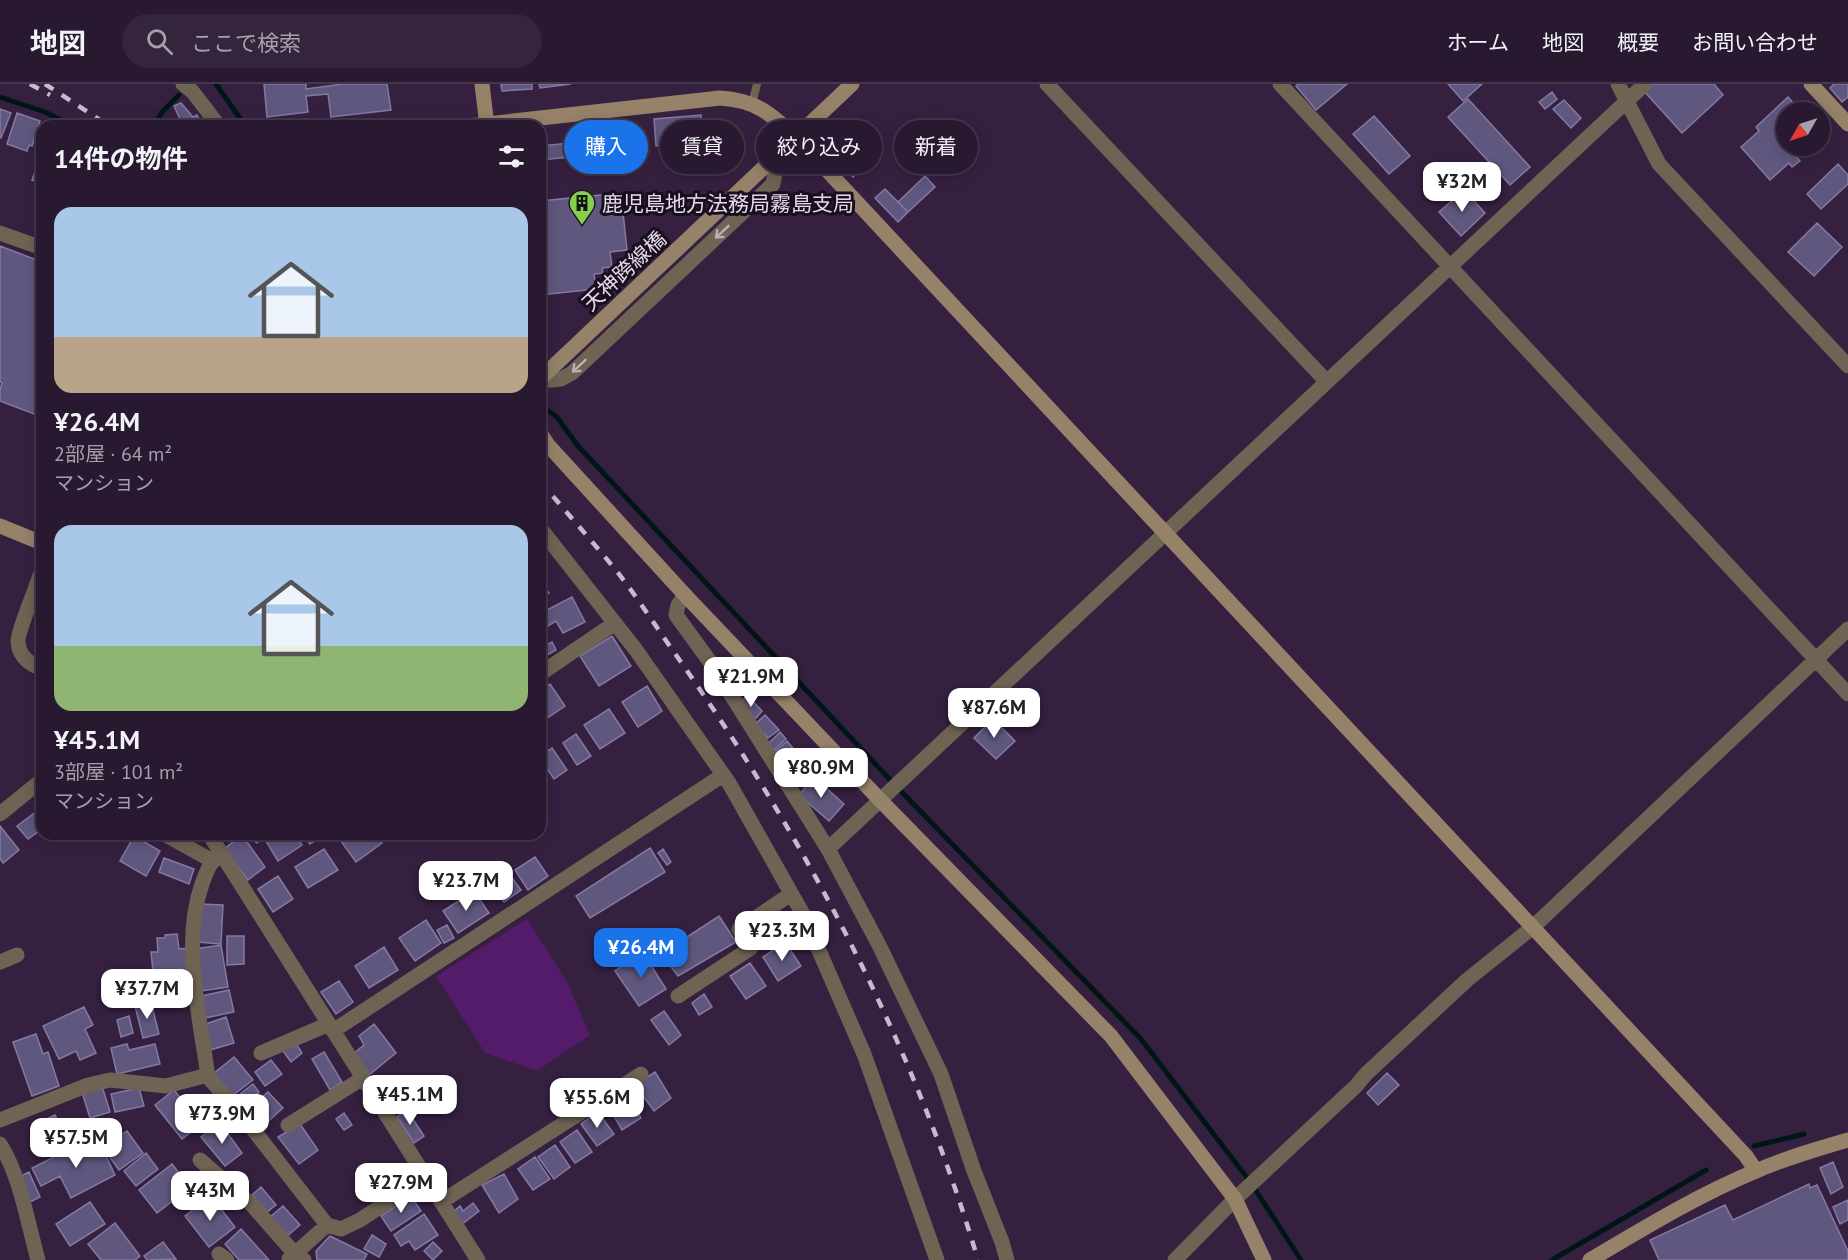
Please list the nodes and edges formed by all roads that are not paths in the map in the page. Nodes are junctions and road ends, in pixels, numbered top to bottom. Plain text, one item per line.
1 (183, 84) edge
2 (482, 84) edge
3 (757, 84) edge
4 (852, 84) edge
5 (1047, 84) edge
6 (1280, 84) edge
7 (1618, 84) edge
8 (1645, 84) edge
9 (1811, 84) edge
10 (1626, 102) junction
11 (752, 104) junction
12 (214, 120) edge
13 (486, 120) edge
14 (530, 120) edge
15 (777, 120) edge
16 (814, 120) edge
17 (1848, 124) edge
18 (758, 174) edge
19 (775, 174) edge
20 (830, 174) edge
21 (0, 233) edge
22 (36, 246) edge
23 (1449, 268) junction
24 (1848, 366) edge
25 (546, 374) edge
26 (546, 380) edge
27 (1327, 382) junction
28 (546, 442) edge
29 (0, 526) edge
30 (1166, 535) junction
31 (36, 541) edge
32 (546, 542) edge
33 (36, 587) edge
34 (685, 596) junction
35 (615, 623) junction
36 (1848, 629) edge
37 (1816, 659) junction
38 (36, 666) edge
39 (546, 670) edge
40 (1848, 694) edge
41 (723, 775) junction
42 (36, 785) edge
43 (884, 797) junction
44 (0, 814) edge
45 (178, 840) edge
46 (211, 840) edge
47 (828, 849) junction
48 (216, 857) junction
49 (791, 894) junction
50 (1533, 927) junction
51 (17, 955) dead end
52 (0, 962) edge
53 (678, 996) dead end
54 (331, 1027) junction
55 (261, 1053) dead end
56 (641, 1074) dead end
57 (208, 1077) junction
58 (363, 1078) junction
59 (0, 1120) edge
60 (288, 1125) dead end
61 (1848, 1140) edge
62 (0, 1144) edge
63 (200, 1160) dead end
64 (1756, 1171) junction
65 (425, 1177) junction
66 (1238, 1196) junction
67 (441, 1202) junction
68 (327, 1225) junction
69 (296, 1258) edge
70 (38, 1260) edge
71 (478, 1260) edge
72 (937, 1260) edge
73 (1007, 1260) edge
74 (1175, 1260) edge
75 (1264, 1260) edge
76 (1590, 1260) edge

1 - 12 street
2 - 13 street
3 - 11 lane
4 - 16 street, 天神跨線橋
5 - 27 street
6 - 23 street
7 - 10 street
8 - 10 street
9 - 17 street
10 - 23 street
10 - 24 street
11 - 14 street
11 - 15 street
18 - 25 street, 天神跨線橋
19 -> 26 street
20 - 30 street
21 - 22 street
23 - 27 street
23 - 37 street
27 - 30 street
28 - 34 street
29 - 31 street
30 - 43 street
30 - 50 street
32 - 35 street
33 - 38 street
34 - 43 street
34 - 47 street
35 - 39 street
35 - 41 street
36 - 37 street
37 - 40 street
37 - 50 street
41 - 49 street
41 - 54 street
42 - 44 street
43 - 47 street
43 - 66 street
45 - 48 street
46 - 48 street
47 - 73 street
48 - 54 street
48 - 57 street
49 - 53 street
49 - 72 street
50 - 64 street
50 - 66 street
51 - 52 street
54 - 55 street
54 - 58 street
56 - 67 street
57 - 59 street
57 - 68 street
58 - 60 street
58 - 65 street
61 - 64 street
62 - 70 street
63 - 69 street
64 - 76 street
65 - 67 street
65 - 68 street
66 - 74 street
66 - 75 street
67 - 71 street
68 - 69 street

